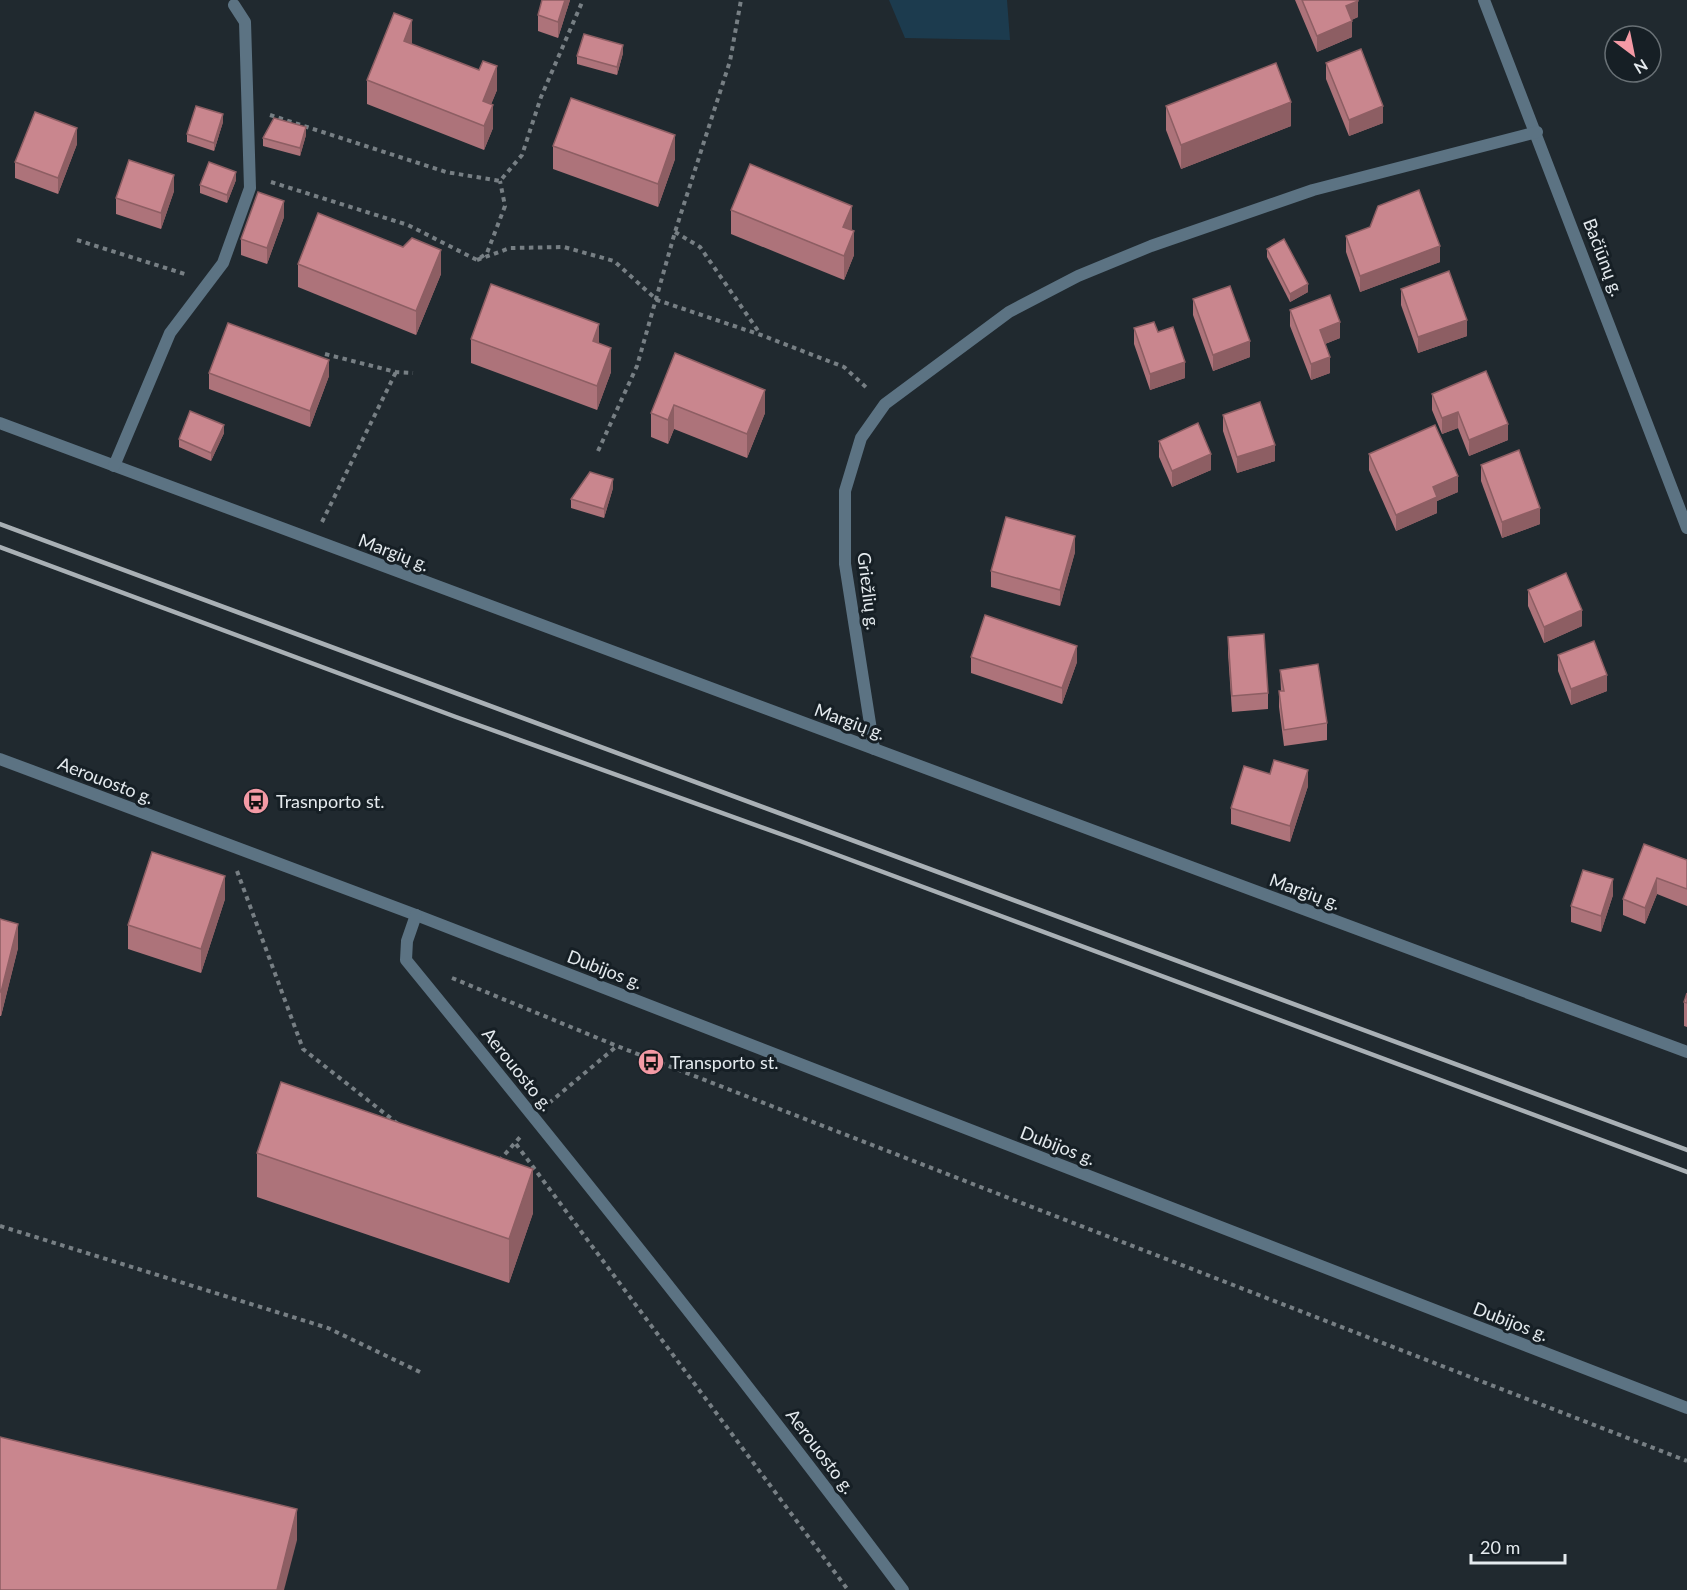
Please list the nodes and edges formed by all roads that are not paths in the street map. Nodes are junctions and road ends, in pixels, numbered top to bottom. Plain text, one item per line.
1 (1484, 0) edge
2 (234, 5) dead end
3 (1537, 132) junction
4 (0, 423) edge
5 (114, 466) junction
6 (1687, 528) edge
7 (874, 749) junction
8 (0, 759) edge
9 (416, 915) junction
10 (1687, 1052) edge
11 (1687, 1408) edge
12 (903, 1590) edge

1 - 3 street, Bačiūnų g.
2 - 5 street
3 - 6 street, Bačiūnų g.
3 - 7 street, Griežlių g.
4 - 5 street, Margių g.
5 - 7 street, Margių g.
7 - 10 street, Margių g.
8 - 9 street, Aerouosto g.
9 - 11 street, Dubijos g.
9 - 12 street, Aerouosto g.

